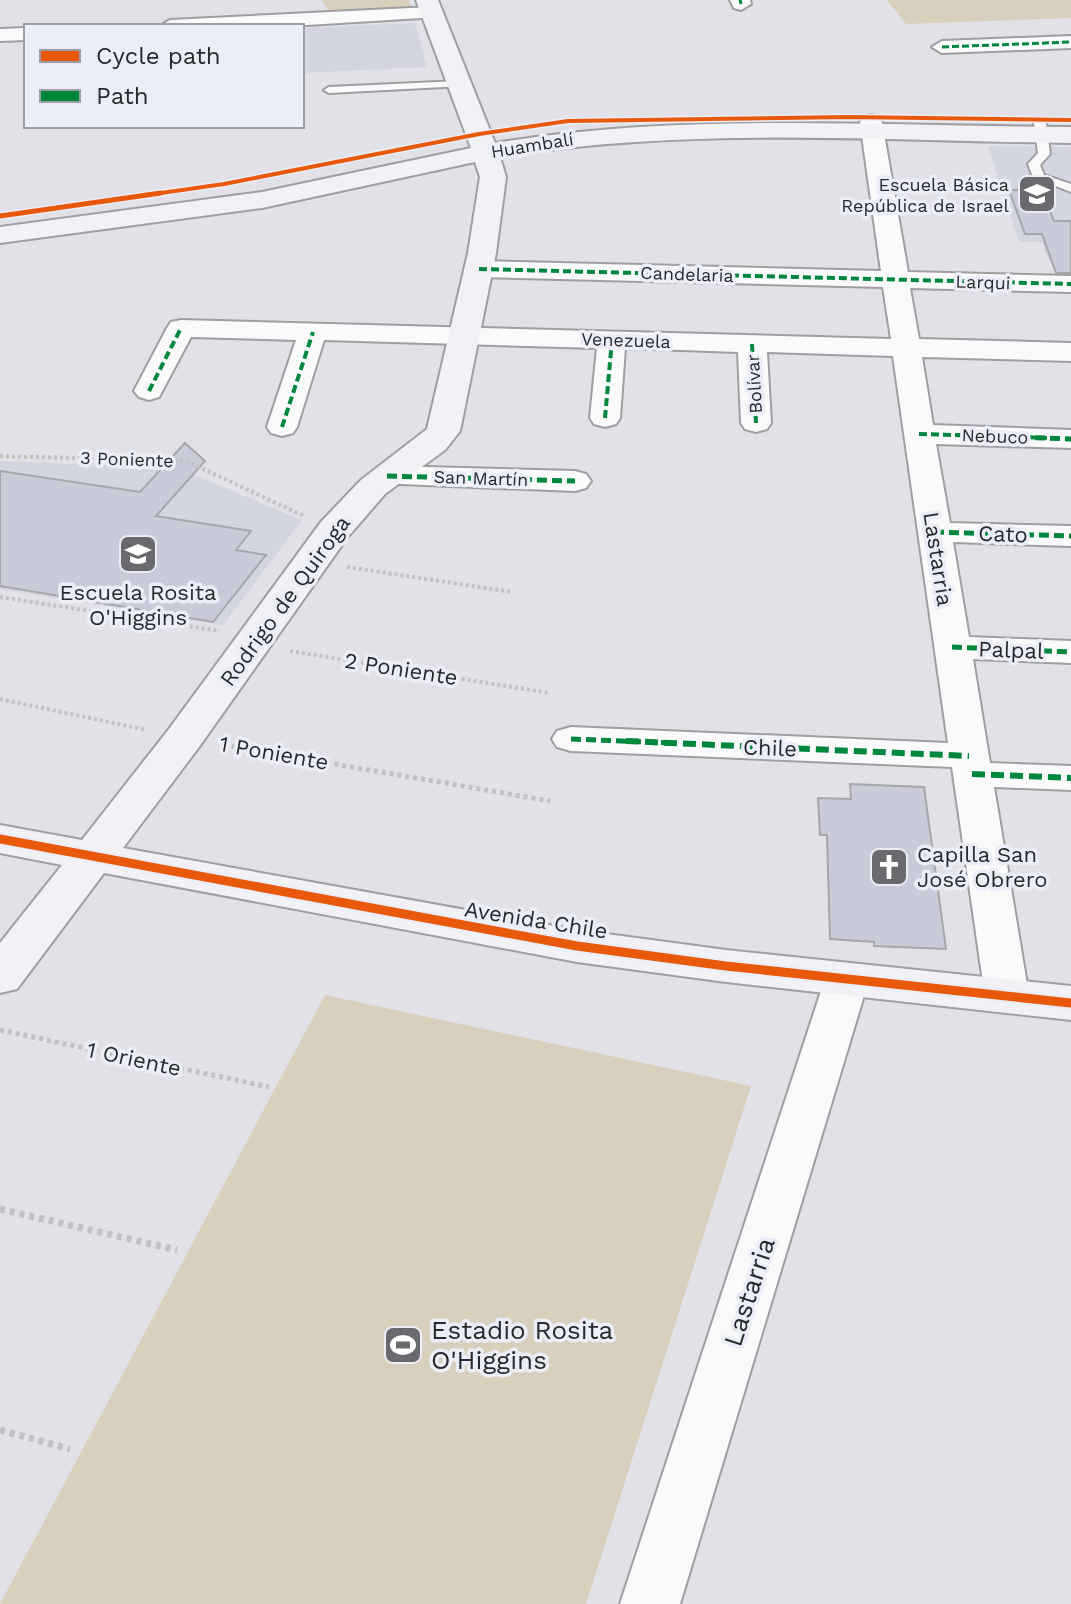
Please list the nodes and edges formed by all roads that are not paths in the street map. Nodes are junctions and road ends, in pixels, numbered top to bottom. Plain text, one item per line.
1 (429, 6) edge
2 (315, 9) edge
3 (187, 24) edge
4 (24, 34) edge
5 (0, 35) edge
6 (1071, 42) edge
7 (942, 47) dead end
8 (459, 84) junction
9 (329, 90) dead end
10 (1071, 125) edge
11 (872, 127) junction
12 (1040, 128) junction
13 (1071, 135) edge
14 (484, 146) junction
15 (1071, 188) edge
16 (0, 221) edge
17 (0, 235) edge
18 (479, 269) junction
19 (895, 279) junction
20 (1071, 284) edge
21 (313, 332) junction
22 (465, 336) junction
23 (612, 340) junction
24 (752, 344) junction
25 (905, 348) junction
26 (1071, 352) edge
27 (149, 391) dead end
28 (605, 418) dead end
29 (756, 423) dead end
30 (282, 427) dead end
31 (919, 434) junction
32 (1071, 439) edge
33 (387, 476) junction
34 (575, 481) dead end
35 (934, 532) junction
36 (1071, 536) edge
37 (952, 647) junction
38 (1071, 652) edge
39 (571, 739) dead end
40 (971, 765) junction
41 (1071, 778) edge
42 (0, 839) edge
43 (92, 855) junction
44 (0, 977) edge
45 (847, 979) junction
46 (1007, 996) junction
47 (1071, 1003) edge
48 (650, 1604) edge

1 - 2 street
1 - 8 main road, Rodrigo de Quiroga
2 - 3 street
4 - 5 street
6 - 7 street
8 - 9 lane
8 - 14 main road, Rodrigo de Quiroga
10 - 12 main road, Huambalí
11 - 12 main road, Huambalí
11 - 14 main road, Huambalí
11 - 19 street, Lastarria
12 - 13 main road, Huambalí
12 - 15 lane
14 - 16 main road, Huambalí
14 - 17 main road, Huambalí
14 - 18 main road, Rodrigo de Quiroga
18 - 19 street, Candelaria
18 - 22 main road, Rodrigo de Quiroga
19 - 20 street, Larqui
19 - 25 street, Lastarria
21 - 22 street, Venezuela
21 - 27 street, Venezuela
21 - 30 street
22 - 23 street, Venezuela
22 - 33 main road, Rodrigo de Quiroga
23 - 24 street, Venezuela
23 - 28 street
24 - 25 street, Venezuela
24 - 29 street, Bolívar
25 - 26 street, Venezuela
25 - 31 street, Lastarria
31 - 32 street, Nebuco
31 - 35 street, Lastarria
33 - 34 street, San Martín
33 - 43 main road, Rodrigo de Quiroga
35 - 36 street, Cato
35 - 37 street, Lastarria
37 - 38 street, Palpal
37 - 40 street, Lastarria
39 - 40 street, Chile
40 - 41 street, Chile
40 - 46 street, Lastarria
42 - 43 main road, Avenida Chile
43 - 44 main road, Rodrigo de Quiroga
43 - 45 main road, Avenida Chile
45 - 46 main road, Avenida Chile
45 - 48 street, Lastarria
46 - 47 main road, Avenida Chile

